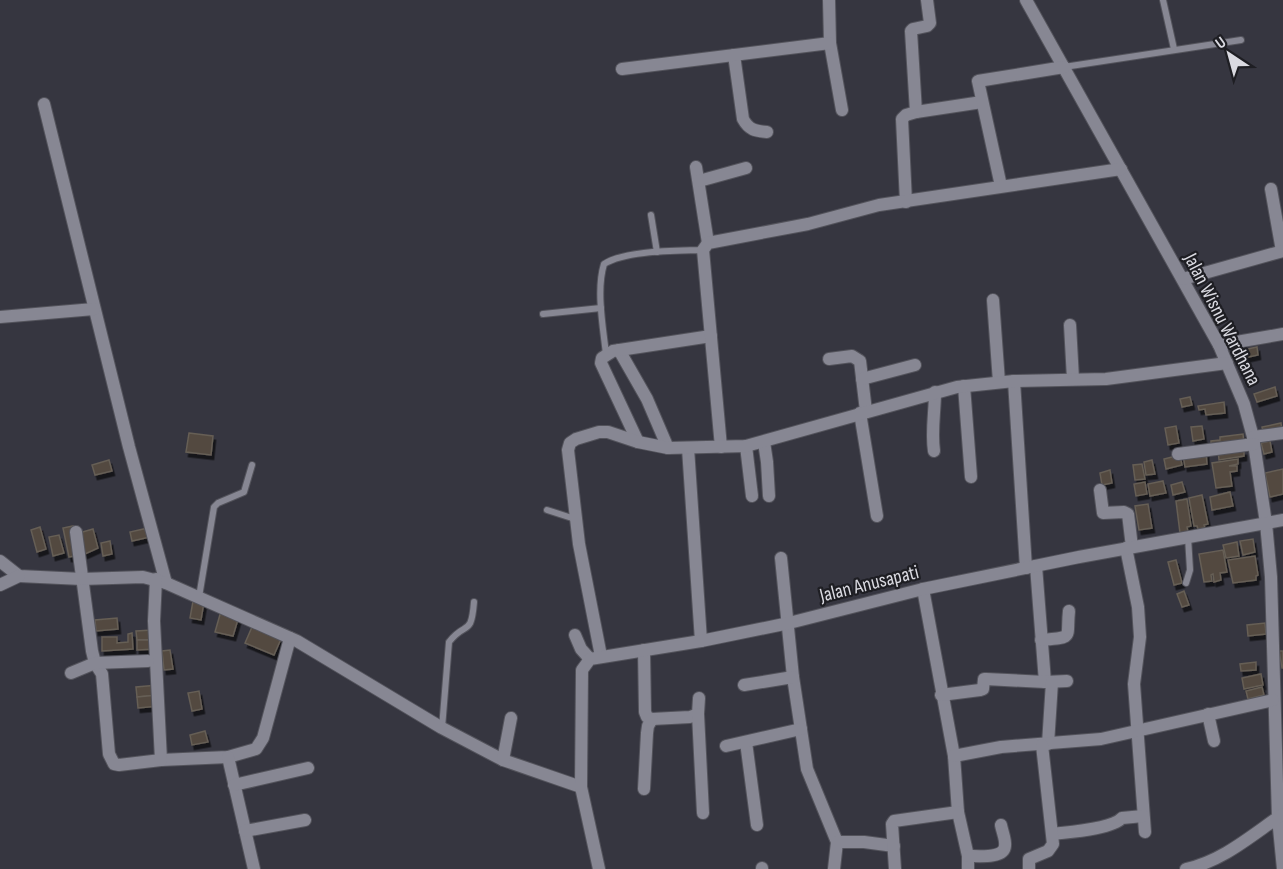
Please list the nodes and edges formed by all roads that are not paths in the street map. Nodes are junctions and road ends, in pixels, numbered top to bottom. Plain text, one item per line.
1 (829, 0) edge
2 (927, 0) edge
3 (1026, 0) edge
4 (1163, 0) edge
5 (1241, 40) dead end
6 (830, 43) junction
7 (1174, 49) junction
8 (734, 55) junction
9 (1064, 67) junction
10 (622, 69) dead end
11 (982, 102) junction
12 (44, 104) dead end
13 (842, 110) dead end
14 (916, 112) junction
15 (767, 132) dead end
16 (696, 167) dead end
17 (746, 168) dead end
18 (1122, 169) junction
19 (699, 181) junction
20 (1001, 186) junction
21 (1271, 189) dead end
22 (906, 202) junction
23 (651, 215) dead end
24 (705, 247) junction
25 (1282, 251) edge
26 (657, 252) junction
27 (1184, 279) junction
28 (993, 300) dead end
29 (601, 308) junction
30 (94, 309) junction
31 (543, 314) dead end
32 (0, 317) edge
33 (1071, 325) dead end
34 (1283, 334) edge
35 (711, 336) junction
36 (1219, 345) junction
37 (619, 350) junction
38 (606, 354) junction
39 (829, 359) dead end
40 (1227, 363) junction
41 (915, 365) dead end
42 (862, 379) junction
43 (1073, 379) junction
44 (1014, 381) junction
45 (999, 382) junction
46 (964, 386) junction
47 (935, 392) junction
48 (863, 412) junction
49 (1283, 433) edge
50 (1254, 441) junction
51 (638, 442) junction
52 (764, 442) junction
53 (746, 446) junction
54 (721, 447) junction
55 (668, 448) junction
56 (687, 448) junction
57 (934, 451) dead end
58 (1178, 454) dead end
59 (252, 465) dead end
60 (971, 477) dead end
61 (1100, 490) dead end
62 (752, 496) dead end
63 (769, 496) dead end
64 (547, 510) dead end
65 (878, 516) dead end
66 (576, 519) junction
67 (1283, 520) edge
68 (1266, 523) junction
69 (76, 532) dead end
70 (1188, 536) junction
71 (1129, 548) junction
72 (781, 558) dead end
73 (0, 561) edge
74 (1031, 567) junction
75 (18, 576) junction
76 (82, 579) junction
77 (161, 581) junction
78 (1186, 583) dead end
79 (0, 585) edge
80 (923, 589) junction
81 (199, 598) junction
82 (474, 602) dead end
83 (1069, 610) dead end
84 (789, 623) junction
85 (575, 635) dead end
86 (290, 638) junction
87 (1041, 640) junction
88 (701, 641) junction
89 (644, 650) junction
90 (595, 658) junction
91 (148, 661) dead end
92 (95, 663) junction
93 (71, 673) dead end
94 (793, 677) junction
95 (1067, 681) dead end
96 (1048, 682) junction
97 (744, 685) dead end
98 (941, 695) junction
99 (699, 698) dead end
100 (1273, 700) junction
101 (698, 714) junction
102 (1208, 714) junction
103 (511, 717) dead end
104 (652, 719) junction
105 (442, 728) junction
106 (801, 729) junction
107 (1136, 731) junction
108 (1214, 741) dead end
109 (746, 742) junction
110 (1045, 744) junction
111 (726, 746) dead end
112 (954, 756) junction
113 (228, 757) junction
114 (160, 760) junction
115 (503, 760) junction
116 (308, 768) dead end
117 (581, 784) junction
118 (234, 785) junction
119 (644, 789) dead end
120 (958, 812) junction
121 (703, 813) dead end
122 (1143, 816) junction
123 (1280, 816) edge
124 (305, 820) dead end
125 (758, 825) dead end
126 (1000, 825) dead end
127 (245, 831) junction
128 (1145, 832) dead end
129 (1053, 834) junction
130 (837, 842) junction
131 (894, 846) junction
132 (968, 863) edge
133 (254, 869) edge
134 (599, 869) edge
135 (834, 869) edge
136 (896, 869) edge
137 (1029, 869) edge
138 (1186, 869) edge
139 (1282, 869) edge

1 - 6 street
2 - 14 street
3 - 9 street, Jalan Wisnu Wardhana
4 - 7 lane
5 - 7 lane
6 - 8 street
6 - 13 street
7 - 9 lane
8 - 10 street
8 - 15 street
9 - 11 street
9 - 18 street, Jalan Wisnu Wardhana
11 - 14 street
11 - 20 street
12 - 30 street
14 - 22 street
16 - 19 street
17 - 19 street
18 - 20 street
18 - 27 street, Jalan Wisnu Wardhana
19 - 24 street
20 - 22 street
21 - 25 street
22 - 24 street
23 - 26 lane
24 - 26 lane
24 - 35 street
25 - 27 street
26 - 29 lane
27 - 36 street, Jalan Wisnu Wardhana
28 - 45 street
29 - 31 lane
29 - 38 lane
30 - 32 street
30 - 77 street
33 - 43 street
34 - 36 street
35 - 37 street
35 - 54 street
36 - 40 street, Jalan Wisnu Wardhana
37 - 38 street
37 - 55 street
38 - 51 street
39 - 42 street
40 - 43 street
40 - 50 street, Jalan Wisnu Wardhana
41 - 42 street
42 - 48 street
43 - 44 street
44 - 45 street
44 - 74 street
45 - 46 street
46 - 47 street
46 - 60 street
47 - 48 street
47 - 57 street
48 - 52 street
48 - 65 street
49 - 50 street
50 - 58 street
50 - 68 street, Jalan Wisnu Wardhana
51 - 55 street
51 - 66 street
52 - 53 street
52 - 63 street
53 - 54 street
53 - 62 street
54 - 56 street
55 - 56 street
56 - 88 street
59 - 81 lane
61 - 71 street
64 - 66 lane
66 - 90 street
67 - 68 street, Jalan Anusapati
68 - 70 street, Jalan Anusapati
68 - 100 street, Jalan Wisnu Wardhana
69 - 76 street
70 - 71 street, Jalan Anusapati
70 - 78 lane
71 - 74 street, Jalan Anusapati
71 - 107 street
72 - 84 street
73 - 75 street
74 - 80 street, Jalan Anusapati
74 - 87 street
75 - 76 street
75 - 79 street
76 - 77 street
76 - 92 street
77 - 81 street
77 - 114 street
80 - 84 street, Jalan Anusapati
80 - 98 street
81 - 86 street
82 - 105 lane
83 - 87 street
84 - 88 street, Jalan Anusapati
84 - 94 street
85 - 90 street
86 - 105 street
86 - 113 street
87 - 96 street
88 - 89 street, Jalan Anusapati
89 - 90 street, Jalan Anusapati
89 - 104 street
90 - 117 street
91 - 92 street
92 - 93 street
92 - 114 street
94 - 97 street
94 - 106 street
95 - 96 street
96 - 98 street
96 - 110 street
98 - 112 street
99 - 101 street
100 - 102 street
100 - 123 street, Jalan Wisnu Wardhana
101 - 104 street
101 - 121 street
102 - 107 street
102 - 108 street
103 - 115 street
104 - 119 street
105 - 115 street
106 - 109 street
106 - 130 street
107 - 110 street
107 - 122 street
109 - 111 street
109 - 125 street
110 - 112 street
110 - 129 street
112 - 120 street
113 - 114 street
113 - 118 street
115 - 117 street
116 - 118 street
117 - 134 street
118 - 127 street
120 - 131 street
120 - 132 street
122 - 128 street
122 - 129 street
123 - 138 street
123 - 139 street, Jalan Wisnu Wardhana
124 - 127 street
126 - 132 street
127 - 133 street
129 - 137 street
130 - 131 street
130 - 135 street
131 - 136 street

